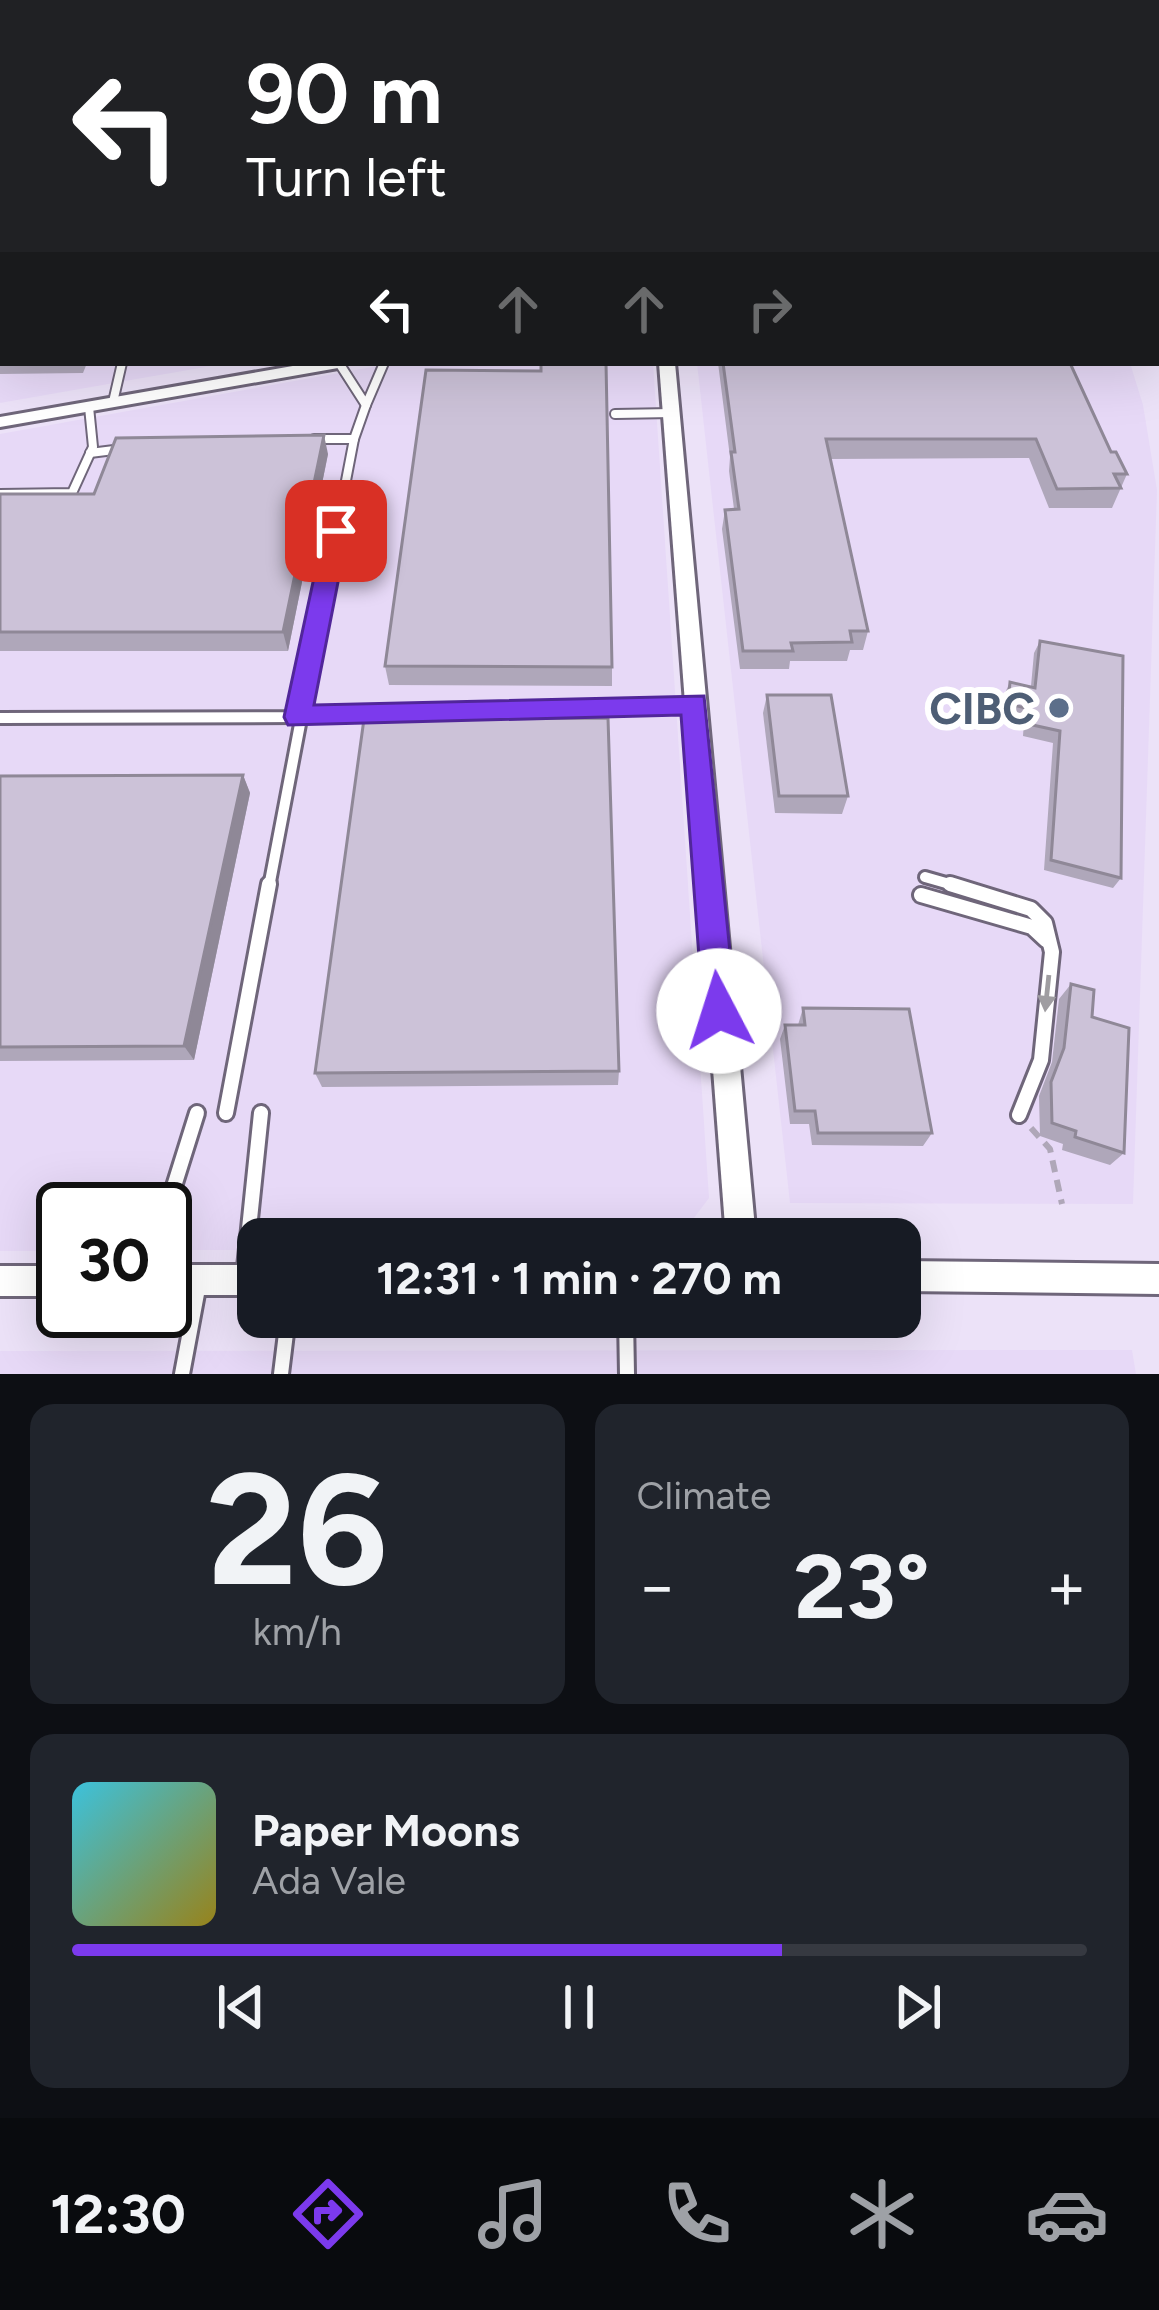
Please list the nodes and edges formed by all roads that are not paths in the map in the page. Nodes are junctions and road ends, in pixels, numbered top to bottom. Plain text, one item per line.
1 (121, 366) edge
2 (322, 366) edge
3 (341, 366) edge
4 (384, 366) edge
5 (667, 366) edge
6 (112, 402) junction
7 (366, 405) junction
8 (89, 406) junction
9 (672, 413) junction
10 (615, 414) dead end
11 (0, 422) edge
12 (290, 439) edge
13 (354, 439) junction
14 (136, 447) edge
15 (90, 453) junction
16 (0, 494) edge
17 (694, 704) junction
18 (298, 717) junction
19 (0, 718) edge
20 (925, 877) dead end
21 (921, 895) dead end
22 (1050, 943) junction
23 (196, 1112) dead end
24 (226, 1113) dead end
25 (260, 1113) dead end
26 (1019, 1115) road end
27 (175, 1182) edge
28 (254, 1218) edge
29 (739, 1218) edge
30 (921, 1276) edge
31 (1159, 1279) edge
32 (192, 1280) edge
33 (199, 1280) junction
34 (237, 1280) edge
35 (0, 1281) edge
36 (36, 1281) edge
37 (286, 1338) edge
38 (626, 1338) edge
39 (182, 1374) edge
40 (281, 1374) edge
41 (627, 1374) edge

1 - 6 lane
2 - 6 street
3 - 7 lane
4 - 7 lane
5 - 9 street
6 - 8 street
7 - 13 lane
8 - 11 street
8 - 15 lane
9 - 10 lane
9 - 17 street
12 - 13 lane
13 - 18 lane
14 - 15 lane
15 - 16 lane
17 - 18 lane
17 - 29 street
18 - 19 lane
18 - 24 lane
20 - 22 lane
21 - 22 lane
22 -> 26 lane
23 - 27 lane
25 - 28 lane
30 - 31 street
32 - 33 street
33 - 34 street
33 - 39 lane
35 - 36 street
37 - 40 lane
38 - 41 lane

